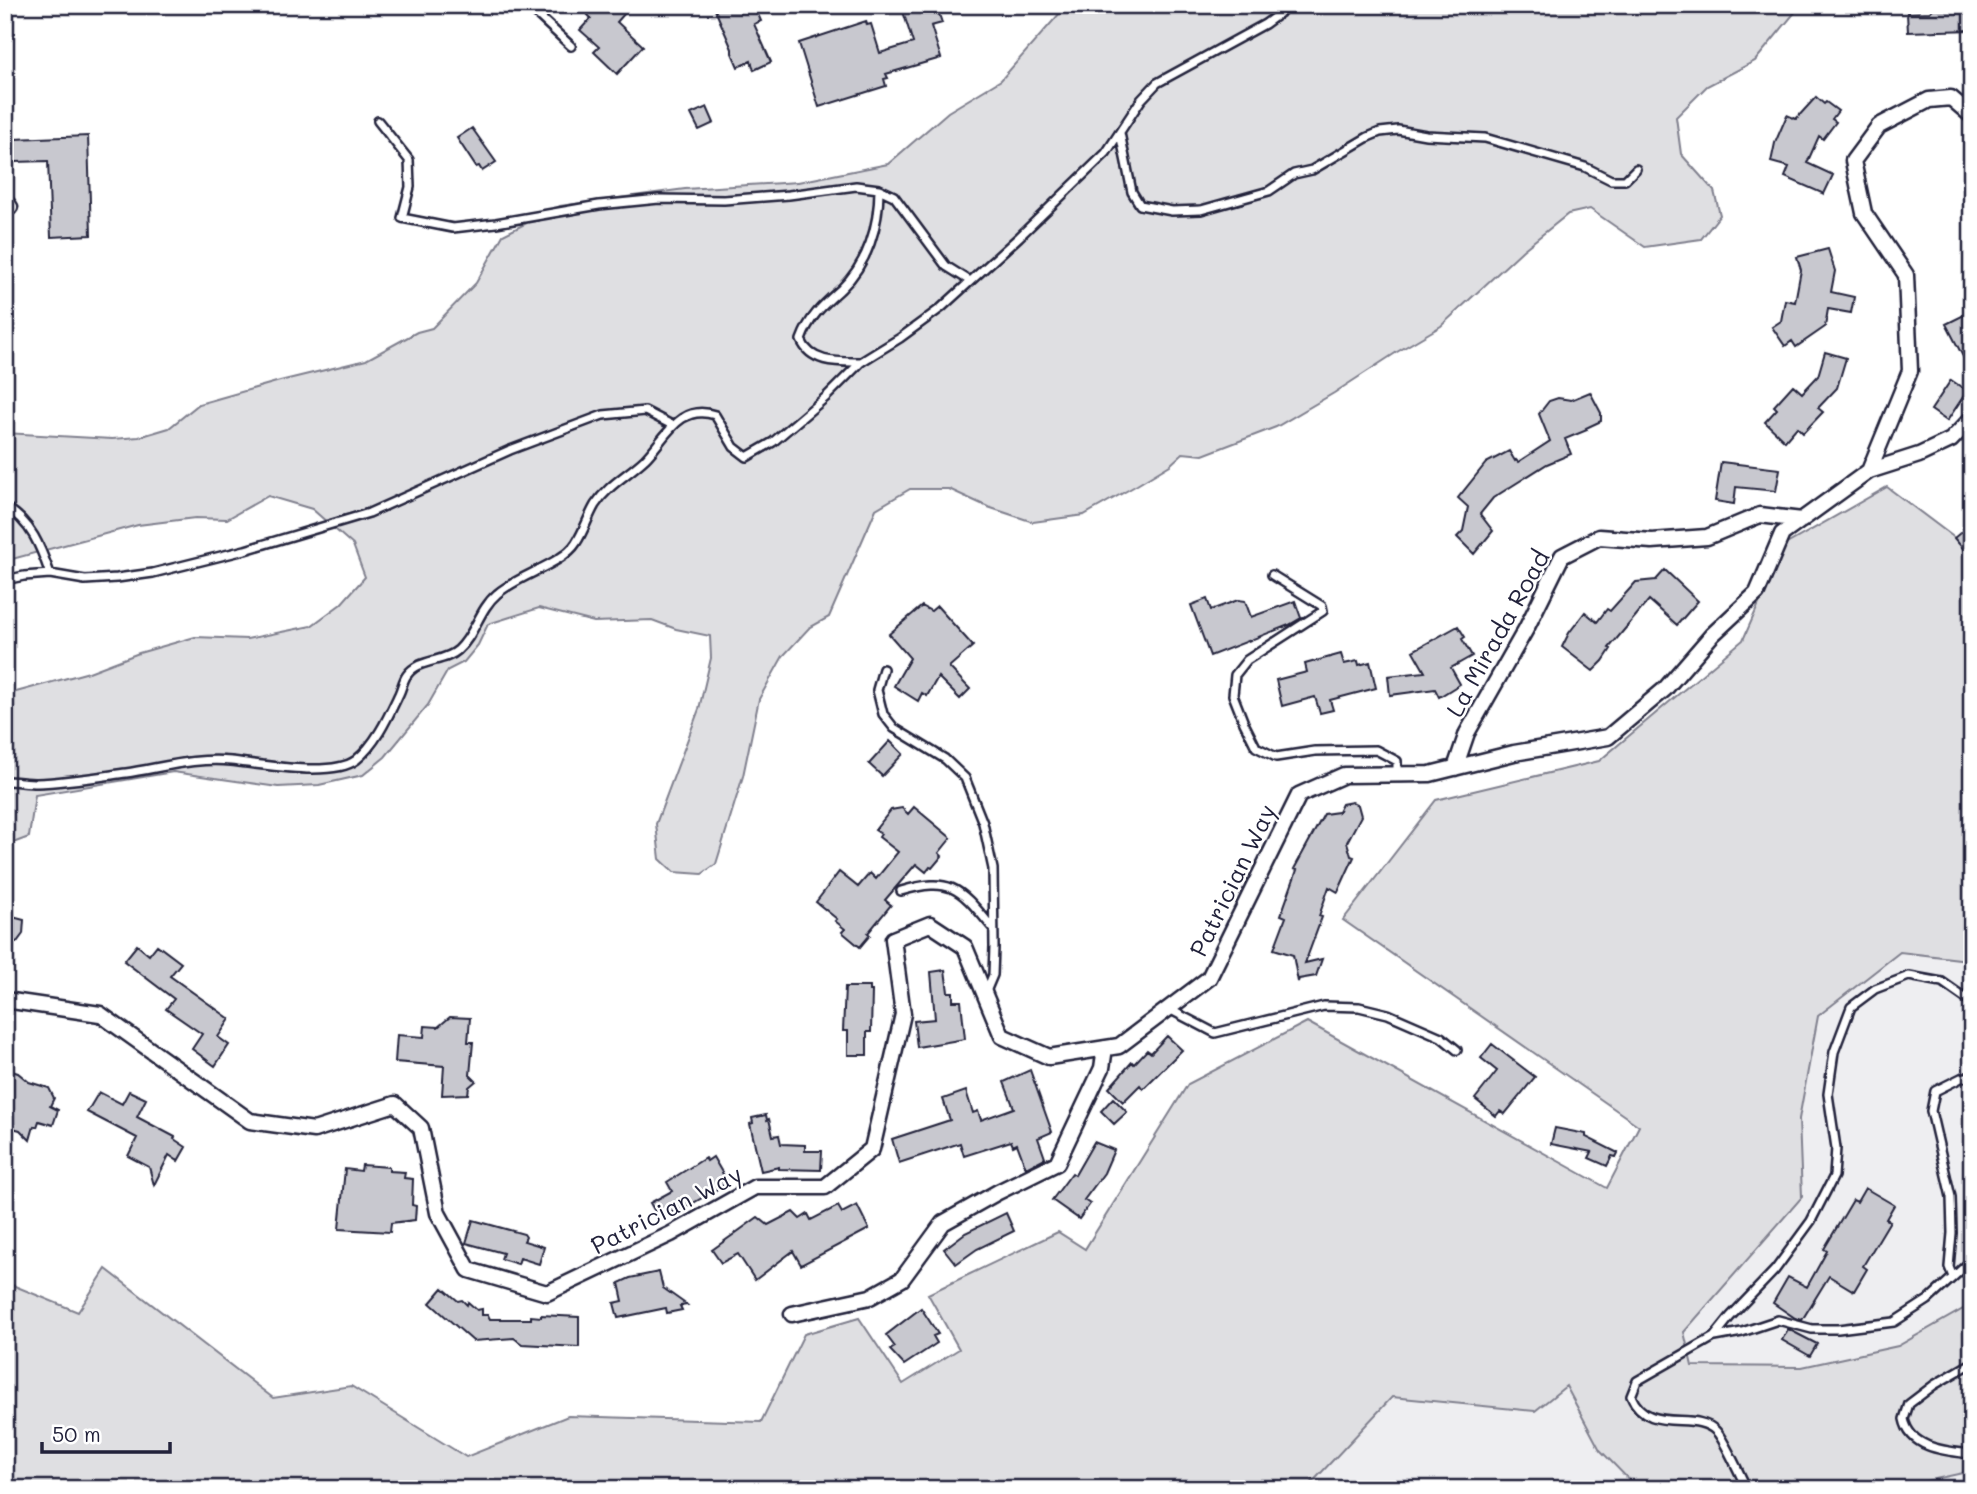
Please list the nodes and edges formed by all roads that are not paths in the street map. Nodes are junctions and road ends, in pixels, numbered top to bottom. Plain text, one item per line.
1 (527, 5) edge
2 (1285, 5) edge
3 (571, 46) dead end
4 (1972, 116) edge
5 (378, 121) dead end
6 (1120, 133) junction
7 (1636, 169) dead end
8 (879, 189) junction
9 (970, 281) junction
10 (861, 362) junction
11 (1972, 418) edge
12 (672, 425) junction
13 (1869, 471) junction
14 (5, 507) edge
15 (1802, 520) junction
16 (50, 575) junction
17 (1272, 575) dead end
18 (5, 580) edge
19 (883, 669) dead end
20 (1455, 768) junction
21 (1397, 774) junction
22 (5, 781) edge
23 (901, 891) dead end
24 (993, 927) junction
25 (985, 994) junction
26 (5, 1000) edge
27 (1972, 1003) edge
28 (1168, 1009) junction
29 (1105, 1048) junction
30 (1457, 1050) dead end
31 (1972, 1076) edge
32 (1972, 1260) edge
33 (1952, 1277) junction
34 (792, 1314) dead end
35 (1714, 1337) junction
36 (1972, 1363) edge
37 (1972, 1454) edge
38 (1747, 1489) edge

1 - 3 lane
2 - 6 lane
4 - 13 street
5 - 8 lane
6 - 7 lane
6 - 9 lane
8 - 9 lane
8 - 10 lane
9 - 10 lane
10 - 12 lane
11 - 13 street
12 - 16 lane
12 - 22 lane
13 - 15 street, Patrician Way
14 - 16 lane
15 - 20 street, Patrician Way
15 - 20 street, La Mirada Road
16 - 18 lane
17 - 21 lane
19 - 24 lane
20 - 21 street, Patrician Way
21 - 28 street, Patrician Way
23 - 24 lane
24 - 25 lane
25 - 26 street, Patrician Way
25 - 29 street, Patrician Way
27 - 35 lane
28 - 29 street, Patrician Way
28 - 30 lane
29 - 34 street
31 - 33 lane
32 - 33 lane
33 - 35 lane
35 - 38 lane
36 - 37 lane

